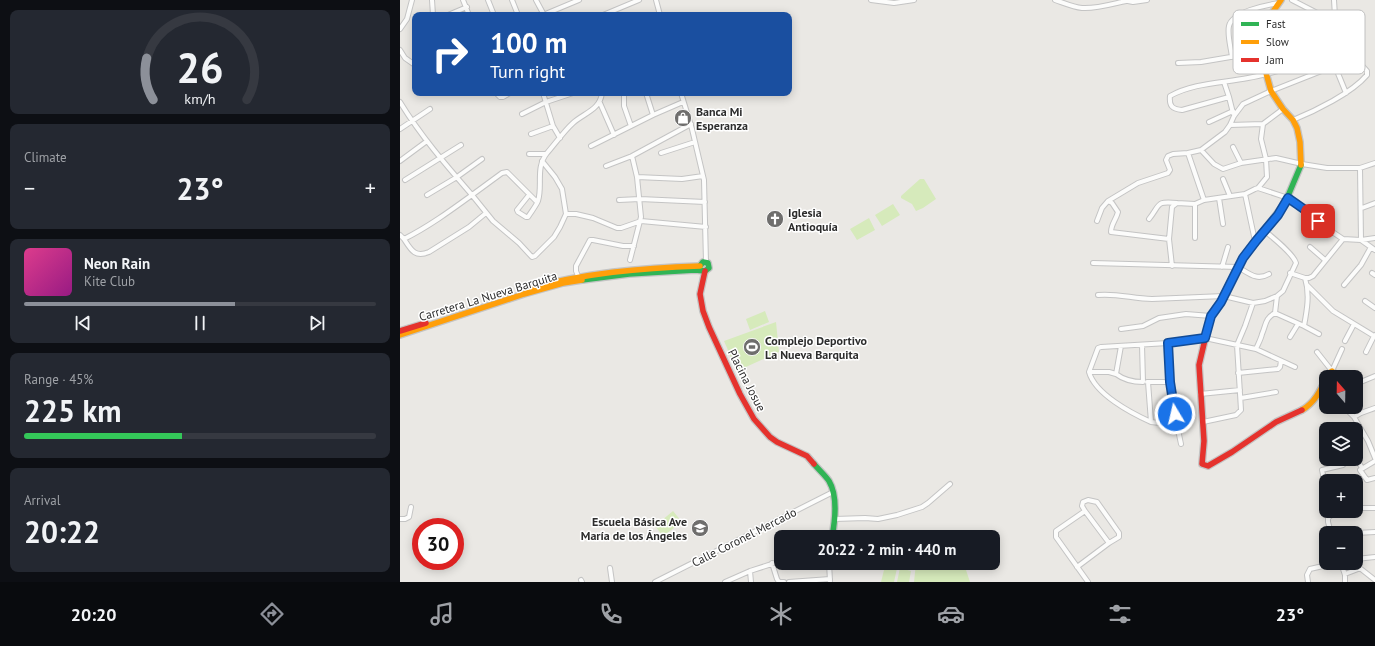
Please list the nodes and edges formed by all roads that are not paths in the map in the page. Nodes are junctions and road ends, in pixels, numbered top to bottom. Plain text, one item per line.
1 (412, 0) edge
2 (432, 0) edge
3 (463, 0) edge
4 (488, 0) edge
5 (512, 0) edge
6 (542, 0) edge
7 (579, 0) edge
8 (639, 0) edge
9 (656, 0) edge
10 (871, 0) edge
11 (914, 0) edge
12 (1055, 0) edge
13 (1147, 0) edge
14 (1292, 0) edge
15 (1334, 0) edge
16 (537, 1) edge
17 (1124, 1) edge
18 (1280, 1) edge
19 (467, 7) junction
20 (1252, 10) edge
21 (1274, 10) edge
22 (1311, 10) edge
23 (1335, 10) edge
24 (433, 12) edge
25 (455, 12) edge
26 (468, 12) edge
27 (493, 12) edge
28 (517, 12) edge
29 (542, 12) edge
30 (551, 12) edge
31 (610, 12) edge
32 (659, 12) edge
33 (1233, 19) edge
34 (400, 29) edge
35 (400, 50) edge
36 (1232, 57) joint
37 (412, 63) edge
38 (1178, 63) dead end
39 (1365, 69) edge
40 (1263, 74) edge
41 (1266, 74) edge
42 (1315, 74) edge
43 (1338, 74) edge
44 (1224, 82) junction
45 (1271, 91) junction
46 (1346, 93) junction
47 (544, 96) edge
48 (564, 96) edge
49 (601, 96) edge
50 (624, 96) edge
51 (647, 96) edge
52 (682, 96) edge
53 (1229, 97) junction
54 (400, 102) edge
55 (546, 102) junction
56 (600, 102) junction
57 (684, 102) junction
58 (430, 109) dead end
59 (1283, 109) junction
60 (522, 114) dead end
61 (1233, 114) junction
62 (653, 115) junction
63 (1293, 120) junction
64 (412, 121) junction
65 (1209, 122) dead end
66 (691, 124) junction
67 (1263, 124) junction
68 (1230, 125) junction
69 (553, 126) junction
70 (631, 126) junction
71 (400, 129) edge
72 (531, 134) dead end
73 (614, 135) junction
74 (560, 138) junction
75 (427, 141) junction
76 (696, 142) junction
77 (461, 145) dead end
78 (591, 146) dead end
79 (1233, 147) dead end
80 (1200, 150) junction
81 (661, 153) dead end
82 (1188, 153) junction
83 (529, 154) dead end
84 (546, 154) junction
85 (632, 156) junction
86 (440, 157) junction
87 (482, 159) dead end
88 (1266, 159) junction
89 (400, 161) edge
90 (542, 161) junction
91 (1240, 163) junction
92 (1375, 163) edge
93 (1302, 164) junction
94 (606, 166) dead end
95 (1360, 168) junction
96 (703, 176) junction
97 (457, 177) junction
98 (637, 178) junction
99 (1223, 179) dead end
100 (405, 180) dead end
101 (1258, 188) junction
102 (1245, 194) junction
103 (427, 195) dead end
104 (472, 195) junction
105 (529, 195) junction
106 (1230, 196) junction
107 (1219, 198) junction
108 (1288, 198) junction
109 (620, 200) dead end
110 (640, 200) junction
111 (1204, 200) junction
112 (1108, 201) junction
113 (537, 202) junction
114 (705, 202) junction
115 (1177, 203) junction
116 (1375, 203) edge
117 (1195, 204) junction
118 (1362, 208) junction
119 (486, 213) junction
120 (566, 214) junction
121 (1149, 219) dead end
122 (1097, 221) dead end
123 (641, 222) junction
124 (1223, 224) dead end
125 (706, 227) junction
126 (1265, 231) junction
127 (400, 235) edge
128 (1195, 238) dead end
129 (1375, 238) edge
130 (404, 239) junction
131 (1169, 239) junction
132 (1343, 239) junction
133 (1362, 240) junction
134 (1256, 241) junction
135 (634, 246) junction
136 (1228, 247) dead end
137 (1310, 247) dead end
138 (1373, 249) edge
139 (630, 260) dead end
140 (1325, 260) junction
141 (706, 262) joint
142 (1093, 264) dead end
143 (1172, 266) junction
144 (1222, 267) junction
145 (1238, 267) junction
146 (702, 269) junction
147 (1290, 273) junction
148 (1269, 274) dead end
149 (578, 276) junction
150 (1305, 278) junction
151 (562, 281) junction
152 (1307, 285) junction
153 (1344, 285) dead end
154 (523, 292) junction
155 (1098, 295) dead end
156 (1224, 296) junction
157 (1277, 296) junction
158 (1365, 301) dead end
159 (1253, 303) junction
160 (1375, 308) edge
161 (1275, 313) junction
162 (1211, 316) junction
163 (1298, 324) junction
164 (1354, 324) junction
165 (1304, 326) junction
166 (1121, 329) dead end
167 (400, 331) edge
168 (1319, 334) dead end
169 (400, 335) edge
170 (1374, 336) edge
171 (1290, 337) dead end
172 (1205, 338) junction
173 (1345, 341) dead end
174 (1168, 343) junction
175 (1142, 345) junction
176 (1237, 345) junction
177 (1121, 346) junction
178 (1256, 349) junction
179 (1342, 349) dead end
180 (1317, 352) dead end
181 (1366, 352) dead end
182 (1281, 361) junction
183 (1295, 367) dead end
184 (1331, 370) edge
185 (1332, 370) edge
186 (1089, 372) junction
187 (1238, 373) junction
188 (1116, 374) junction
189 (1375, 376) edge
190 (1363, 381) edge
191 (1143, 382) junction
192 (1148, 382) junction
193 (1170, 382) junction
194 (1319, 389) edge
195 (1240, 390) junction
196 (1276, 392) dead end
197 (1200, 394) junction
198 (1241, 398) junction
199 (1375, 408) edge
200 (1351, 414) edge
201 (1354, 417) junction
202 (1151, 422) junction
203 (1203, 422) junction
204 (1177, 425) junction
205 (1181, 444) dead end
206 (1375, 459) edge
207 (1338, 466) edge
208 (1334, 467) joint
209 (1362, 468) joint
210 (1323, 474) edge
211 (1375, 478) edge
212 (950, 484) dead end
213 (833, 492) junction
214 (411, 506) dead end
215 (1363, 508) edge
216 (1375, 508) edge
217 (1085, 511) junction
218 (400, 519) edge
219 (835, 519) junction
220 (833, 530) edge
221 (1375, 532) edge
222 (1363, 533) edge
223 (1109, 543) junction
224 (1375, 557) edge
225 (1363, 558) edge
226 (772, 563) joint
227 (1077, 567) junction
228 (1319, 567) edge
229 (610, 568) dead end
230 (829, 570) edge
231 (1344, 570) edge
232 (750, 571) junction
233 (1345, 574) junction
234 (1375, 580) edge
235 (830, 581) edge
236 (612, 582) edge
237 (655, 582) edge
238 (727, 582) edge
239 (751, 582) edge
240 (784, 582) edge
241 (789, 582) edge
242 (1088, 582) edge
243 (1308, 582) edge
244 (1345, 582) edge

1 - 34 street
2 - 24 street
3 - 19 street
4 - 27 street
5 - 28 street
6 - 16 street
7 - 30 street
8 - 31 street
9 - 32 street
10 - 11 street
12 - 17 street
13 - 17 street
14 - 22 street
15 - 23 street
16 - 29 street
18 - 20 street
18 - 21 street
19 - 25 street
19 - 26 street
33 - 36 street
35 - 37 street
36 - 38 street
39 - 46 street
40 - 44 street
41 - 45 street
42 - 45 street
43 - 46 street
44 - 53 street
44 - 53 street
45 - 59 street
45 - 61 street
46 - 63 street
47 - 55 street
48 - 55 street
49 - 56 street
50 - 70 street
51 - 62 street
52 - 57 street
53 - 61 street
54 - 64 street
55 - 60 street
55 - 69 street
56 - 73 street
56 - 74 street
57 - 62 street
57 - 66 street
58 - 64 street
59 - 63 street
59 - 67 street
61 - 65 street
61 - 68 street
62 - 70 street
63 - 93 street
64 - 71 street
64 - 75 street
66 - 76 street
66 - 85 street
67 - 68 street
67 - 88 street
68 - 80 street
69 - 72 street
69 - 74 street
70 - 73 street
73 - 78 street
74 - 84 street
75 - 86 street
75 - 89 street
76 - 81 street
76 - 96 street
77 - 86 street
79 - 91 street
80 - 82 street
80 - 91 street
82 - 111 street
82 - 112 street
83 - 84 street
84 - 90 street
85 - 94 street
85 - 98 street
86 - 97 street
86 - 100 street
87 - 97 street
88 - 91 street
88 - 93 street
88 - 101 street
90 - 113 street
90 - 120 street
92 - 95 street
93 - 95 street
93 - 108 street
95 - 118 street
96 - 98 street
96 - 114 street
97 - 103 street
97 - 104 street
98 - 110 street
99 - 106 street
101 - 102 street
101 - 108 street
102 - 106 street
102 - 134 street
104 - 105 street
104 - 119 street
104 - 130 street
105 - 113 street
105 - 113 street
106 - 107 street
107 - 111 street
107 - 124 street
108 - 126 street
108 - 132 street
109 - 110 street
110 - 114 street
110 - 123 street
111 - 117 street
112 - 122 street
112 - 131 street
114 - 125 street
115 - 117 street
115 - 121 street
115 - 131 street
116 - 118 street
117 - 128 street
118 - 133 street
119 - 120 street
119 - 130 street
120 - 123 street
123 - 125 street
123 - 135 street
125 - 141 street
126 - 134 street
126 - 147 street
127 - 130 street
129 - 133 street
131 - 143 street
132 - 133 street
132 - 140 street
133 - 138 street
134 - 145 street
135 - 139 street
135 - 149 street
136 - 144 street
137 - 140 street
138 - 153 street
140 - 150 street
141 - 146 street
142 - 143 street
143 - 144 street
144 - 145 street
145 - 148 street
145 - 156 street
146 - 149 street, Carretera La Nueva Barquita
146 - 151 street, Carretera La Nueva Barquita
146 - 213 street, Placina Josue
147 - 150 street
147 - 157 street
149 - 151 street, Carretera La Nueva Barquita
150 - 152 street
151 - 154 street, Carretera La Nueva Barquita
152 - 164 street
152 - 165 street
154 - 167 street, Carretera La Nueva Barquita
154 - 169 street, Carretera La Nueva Barquita
155 - 156 street
156 - 159 street
156 - 162 street
157 - 159 street
157 - 161 street
158 - 160 street
159 - 176 street
161 - 163 street
161 - 178 street
162 - 166 street
162 - 172 street
163 - 165 street
163 - 171 street
164 - 170 street
164 - 173 street
165 - 168 street
170 - 181 street
172 - 174 street
172 - 176 street
172 - 197 street
174 - 175 street
174 - 193 street
175 - 177 street
175 - 191 street
176 - 178 street
176 - 187 street
177 - 186 street
177 - 188 street
178 - 182 street
179 - 185 street
180 - 184 street
182 - 183 street
182 - 187 street
186 - 188 street
186 - 202 street
187 - 195 street
188 - 191 street
189 - 190 street
191 - 192 street
192 - 193 street
192 - 202 street
193 - 204 street
194 - 203 street
195 - 197 street
195 - 198 street
196 - 198 street
197 - 203 street
198 - 203 street
199 - 201 street
200 - 201 street
201 - 206 street
202 - 204 street
204 - 205 street
206 - 209 street
207 - 208 street
208 - 210 street
209 - 211 street
212 - 219 street
213 - 219 street, Placina Josue
213 - 237 street, Calle Coronel Mercado
214 - 218 street
215 - 216 street
217 - 223 street
217 - 223 street
217 - 227 street
219 - 220 street, Placina Josue
221 - 222 street
223 - 227 street
224 - 225 street
226 - 232 street
226 - 240 street
227 - 242 street
228 - 243 street
229 - 236 street
230 - 235 street
231 - 233 street
232 - 238 street
232 - 239 street
233 - 234 street
233 - 244 street
235 - 241 street

